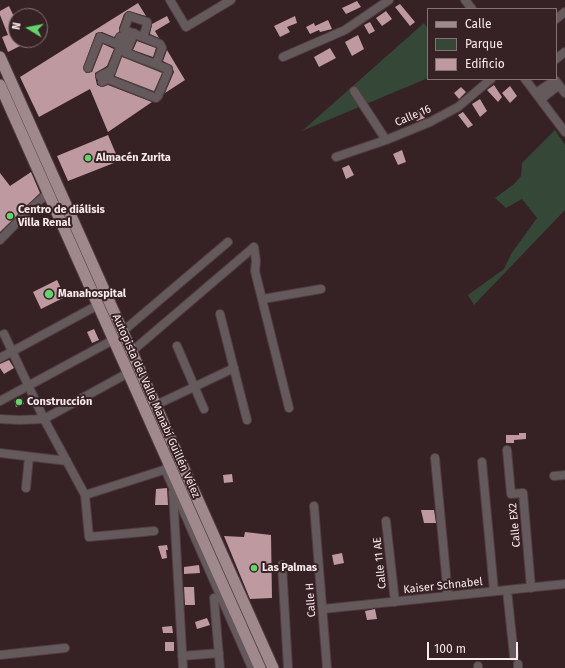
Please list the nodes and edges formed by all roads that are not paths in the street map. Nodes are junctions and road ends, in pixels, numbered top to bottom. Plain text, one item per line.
1 (170, 0) edge
2 (231, 0) edge
3 (390, 0) edge
4 (465, 0) edge
5 (471, 8) edge
6 (565, 12) edge
7 (557, 18) edge
8 (128, 34) junction
9 (143, 37) junction
10 (123, 52) junction
11 (565, 52) edge
12 (0, 56) edge
13 (283, 57) dead end
14 (557, 58) edge
15 (156, 64) junction
16 (88, 68) dead end
17 (490, 80) edge
18 (526, 80) edge
19 (556, 81) edge
20 (0, 85) edge
21 (354, 91) dead end
22 (565, 94) edge
23 (538, 96) junction
24 (565, 132) edge
25 (386, 140) junction
26 (336, 157) dead end
27 (48, 193) junction
28 (0, 240) edge
29 (228, 242) dead end
30 (322, 289) dead end
31 (262, 299) junction
32 (98, 305) junction
33 (114, 313) junction
34 (220, 314) dead end
35 (103, 318) junction
36 (122, 332) junction
37 (4, 334) dead end
38 (113, 340) junction
39 (177, 346) dead end
40 (12, 352) junction
41 (131, 352) junction
42 (0, 358) edge
43 (234, 368) junction
44 (128, 373) junction
45 (28, 386) junction
46 (195, 386) junction
47 (0, 401) edge
48 (156, 405) junction
49 (289, 408) dead end
50 (204, 409) dead end
51 (0, 419) edge
52 (44, 419) junction
53 (247, 420) dead end
54 (507, 450) dead end
55 (0, 454) edge
56 (29, 457) junction
57 (435, 458) dead end
58 (67, 461) junction
59 (482, 462) dead end
60 (169, 470) junction
61 (565, 475) edge
62 (554, 476) dead end
63 (172, 487) junction
64 (26, 488) dead end
65 (85, 495) junction
66 (314, 506) dead end
67 (386, 521) dead end
68 (154, 531) dead end
69 (282, 565) dead end
70 (565, 584) edge
71 (531, 588) junction
72 (506, 590) junction
73 (494, 591) junction
74 (448, 596) junction
75 (214, 598) dead end
76 (395, 602) junction
77 (229, 609) junction
78 (323, 609) junction
79 (216, 616) junction
80 (66, 648) dead end
81 (219, 653) junction
82 (0, 655) edge
83 (182, 656) junction
84 (514, 656) dead end
85 (183, 668) edge
86 (220, 668) edge
87 (252, 668) edge
88 (260, 668) edge
89 (273, 668) edge
90 (288, 668) edge
91 (327, 668) edge

1 - 2 street
3 - 13 street
4 - 5 street
6 - 7 street
8 - 9 street
8 - 9 street
8 - 10 street
8 - 16 street
9 - 15 street
10 - 15 street
10 - 15 street
11 - 14 street
12 - 33 main road, Autopista del Valle Manabí Guillén Vélez
17 - 25 street, Calle 16
18 - 23 street
19 - 22 street
19 - 23 street
20 - 27 main road, Autopista del Valle Manabí Guillén Vélez
21 - 25 street
23 - 24 street
25 - 26 street, Calle 16
27 - 28 street
27 - 32 main road, Autopista del Valle Manabí Guillén Vélez
29 - 36 street
30 - 31 street
31 - 41 street
31 - 49 street
32 - 35 main road, Autopista del Valle Manabí Guillén Vélez
32 - 40 street
33 - 35 main road
33 - 36 main road, Autopista del Valle Manabí Guillén Vélez
34 - 43 street
35 - 38 main road, Autopista del Valle Manabí Guillén Vélez
36 - 41 main road, Autopista del Valle Manabí Guillén Vélez
37 - 40 street
38 - 44 main road, Autopista del Valle Manabí Guillén Vélez
38 - 45 street
39 - 46 street
40 - 42 street
40 - 45 street
41 - 48 main road, Autopista del Valle Manabí Guillén Vélez
43 - 46 street
43 - 53 street
44 - 52 street
44 - 60 main road, Autopista del Valle Manabí Guillén Vélez
45 - 47 street
45 - 52 street
46 - 48 street
46 - 50 street
48 - 89 main road, Autopista del Valle Manabí Guillén Vélez
51 - 52 street
52 - 58 street
54 - 71 street, Calle EX2
55 - 56 street
56 - 58 street
56 - 64 street
57 - 74 street
58 - 65 street
59 - 73 street
60 - 63 street
60 - 65 street
60 - 77 main road, Autopista del Valle Manabí Guillén Vélez
61 - 62 street
63 - 77 street
63 - 83 street
65 - 68 street
66 - 78 street, Calle H
67 - 76 street, Calle 11 AE
69 - 90 street
70 - 71 street, Kaiser Schnabel
71 - 72 street, Kaiser Schnabel
72 - 73 street, Kaiser Schnabel
72 - 84 street
73 - 74 street, Kaiser Schnabel
74 - 76 street, Kaiser Schnabel
75 - 79 street
76 - 78 street, Kaiser Schnabel
77 - 79 street
77 - 87 street
77 - 88 main road, Autopista del Valle Manabí Guillén Vélez
78 - 91 street, Calle H
79 - 81 street
80 - 82 street
81 - 83 street
81 - 86 street
83 - 85 street

